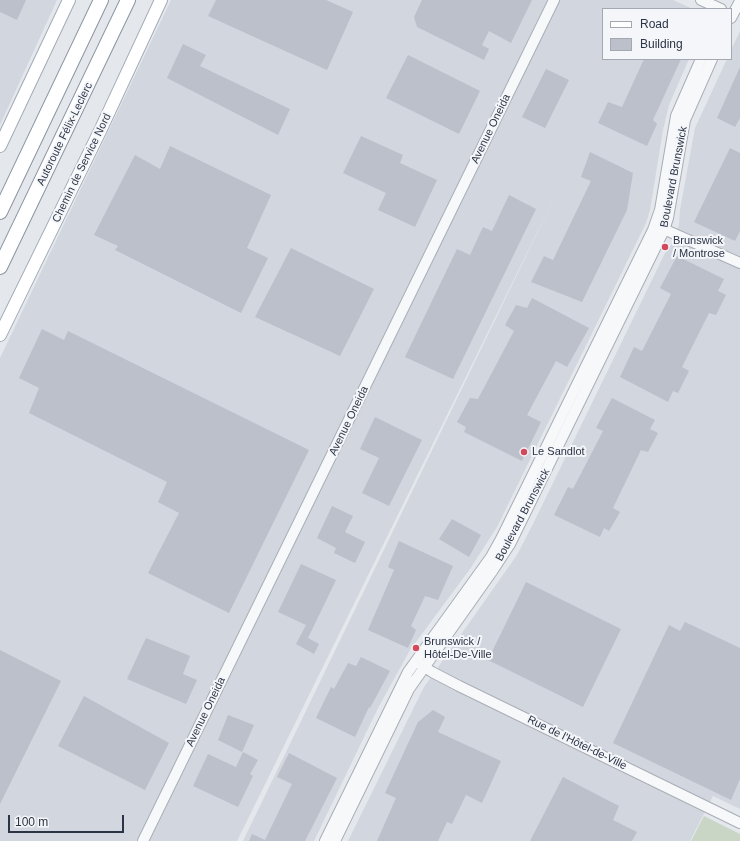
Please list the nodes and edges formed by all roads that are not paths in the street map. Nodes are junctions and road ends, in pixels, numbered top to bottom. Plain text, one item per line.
1 (69, 0) edge
2 (101, 0) edge
3 (128, 0) edge
4 (161, 0) edge
5 (554, 0) edge
6 (701, 0) edge
7 (740, 1) edge
8 (720, 8) edge
9 (734, 16) edge
10 (701, 60) edge
11 (712, 60) edge
12 (0, 146) edge
13 (0, 212) edge
14 (660, 228) junction
15 (740, 263) edge
16 (0, 267) edge
17 (0, 335) edge
18 (420, 663) junction
19 (740, 823) edge
20 (143, 841) edge
21 (325, 841) edge
22 (335, 841) edge

1 - 12 main road
2 - 13 highway
3 - 16 highway, Autoroute Félix-Leclerc
4 - 17 main road, Chemin de Service Nord
5 - 20 street, Avenue Oneida
6 - 8 street
7 - 9 street
10 - 14 street, Boulevard Brunswick
11 - 14 street, Boulevard Brunswick
14 - 15 street
14 - 18 street, Boulevard Brunswick
18 - 19 street, Rue de l'Hôtel-de-Ville
18 - 21 street, Boulevard Brunswick
18 - 22 street, Boulevard Brunswick

